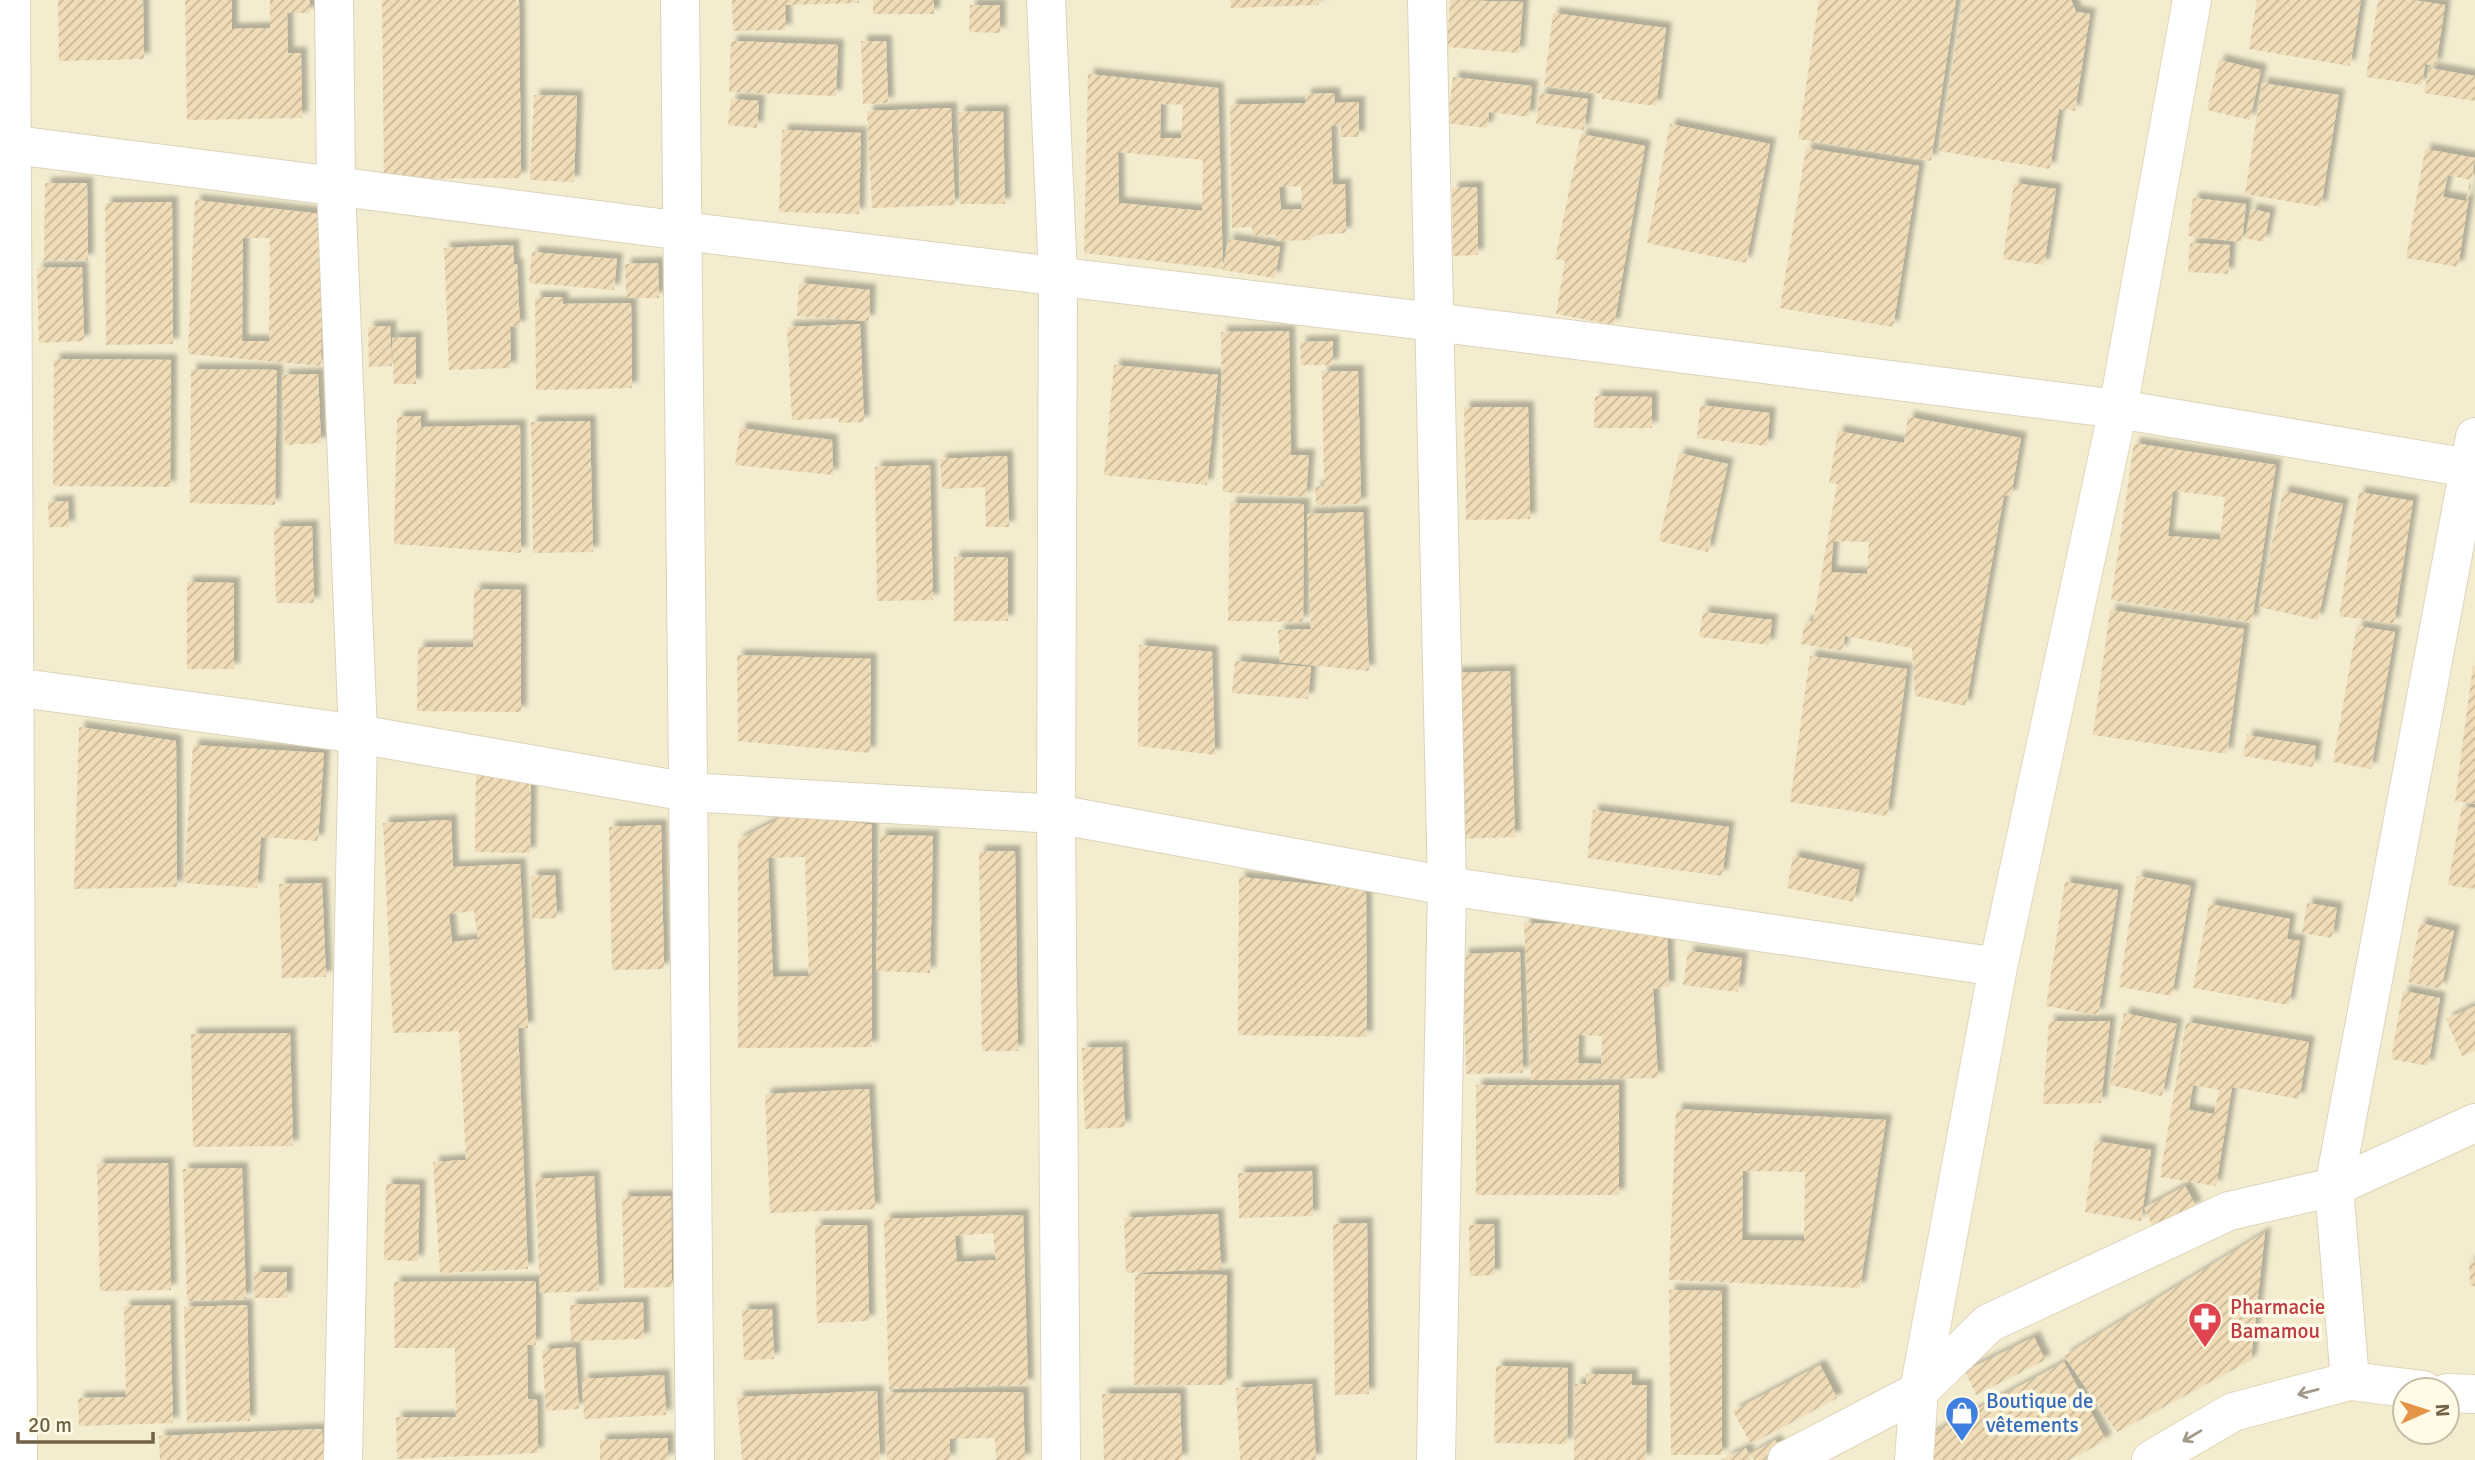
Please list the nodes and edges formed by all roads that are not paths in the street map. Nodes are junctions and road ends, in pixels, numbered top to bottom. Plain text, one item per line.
1 (11, 0) edge
2 (334, 0) edge
3 (680, 0) edge
4 (1046, 0) edge
5 (1427, 0) edge
6 (2192, 0) edge
7 (6, 143) edge
8 (336, 187) junction
9 (683, 232) junction
10 (1058, 276) junction
11 (1434, 322) junction
12 (2118, 409) junction
13 (2473, 458) edge
14 (7, 686) edge
15 (358, 734) junction
16 (688, 792) junction
17 (1056, 814) junction
18 (1447, 886) junction
19 (1998, 967) junction
20 (2475, 1123) edge
21 (2334, 1187) junction
22 (2350, 1381) junction
23 (2391, 1386) edge
24 (1919, 1391) junction
25 (18, 1460) edge
26 (343, 1460) edge
27 (695, 1460) edge
28 (1061, 1460) edge
29 (1436, 1460) edge
30 (1787, 1460) edge
31 (1914, 1460) edge
32 (2151, 1460) edge

1 - 7 street
2 - 8 street
3 - 9 street
4 - 10 street
5 - 11 street
6 - 12 street
7 - 8 street
7 - 14 street
8 - 9 street
8 - 15 street
9 - 10 street
9 - 16 street
10 - 11 street
10 - 17 street
11 - 12 street
11 - 18 street
12 - 13 street
12 - 19 street
13 - 21 street
14 - 15 street
14 - 25 street
15 - 16 street
15 - 26 street
16 - 17 street
16 - 27 street
17 - 18 street
17 - 28 street
18 - 19 street
18 - 29 street
19 - 24 street
20 - 21 street
21 - 22 street
21 - 24 street
22 - 23 street
22 -> 32 street
24 - 30 street
24 - 31 street

